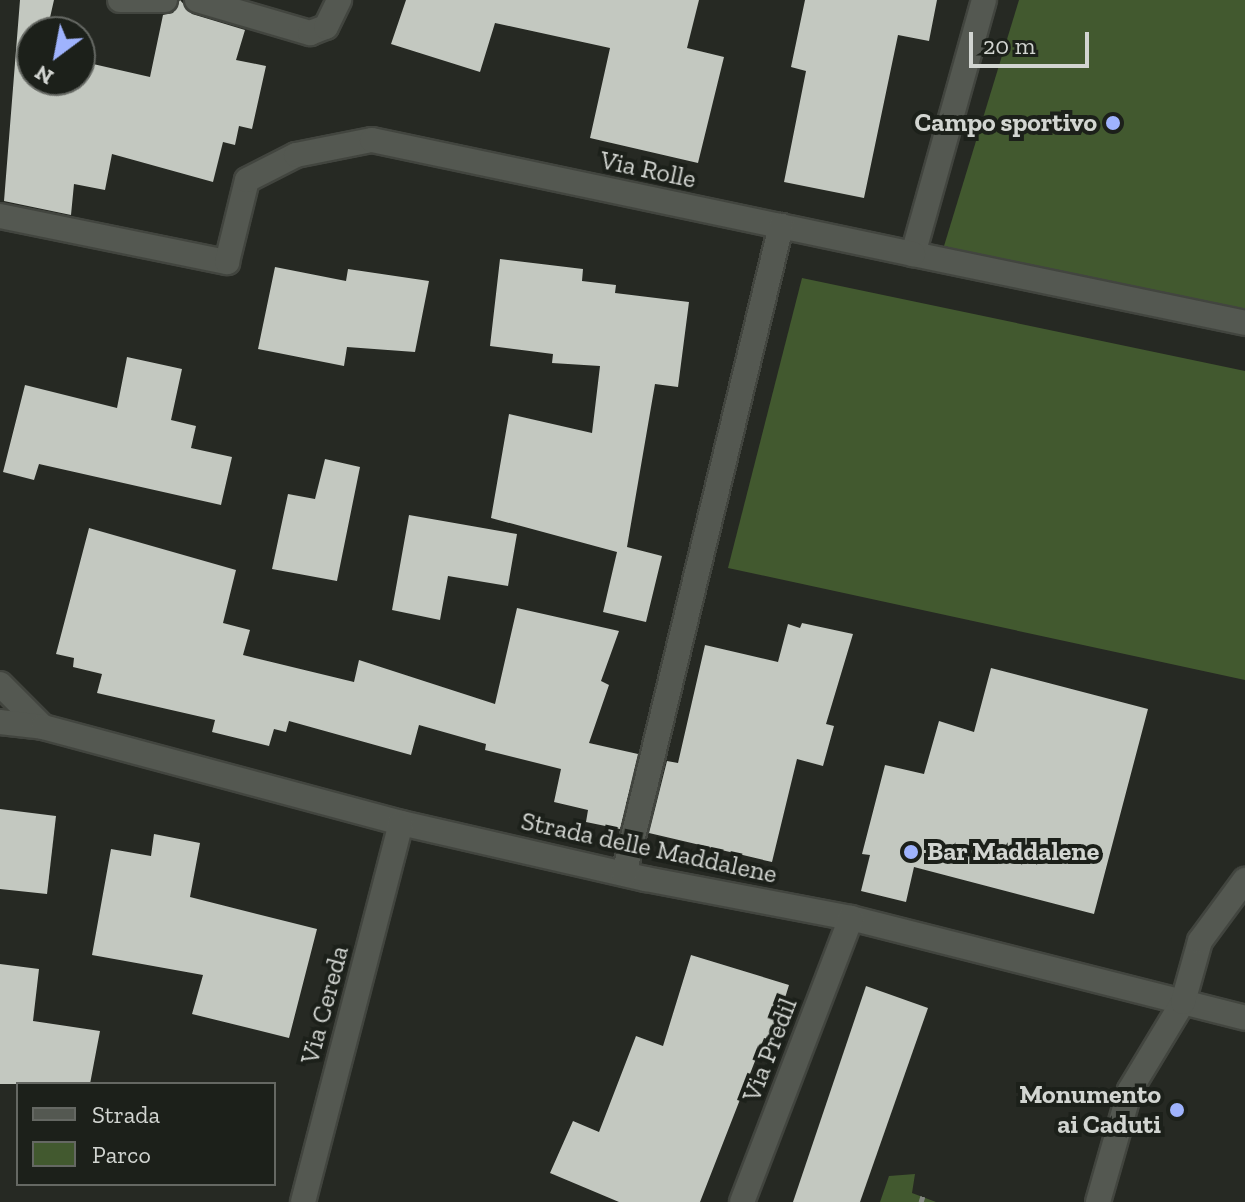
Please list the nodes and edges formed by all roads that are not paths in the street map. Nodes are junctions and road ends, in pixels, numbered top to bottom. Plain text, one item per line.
1 (120, 0) edge
2 (165, 0) edge
3 (197, 0) edge
4 (339, 0) edge
5 (984, 0) edge
6 (0, 216) edge
7 (781, 226) junction
8 (913, 254) junction
9 (1245, 323) edge
10 (0, 684) edge
11 (0, 722) edge
12 (43, 727) junction
13 (401, 823) junction
14 (624, 874) junction
15 (1245, 880) edge
16 (851, 918) junction
17 (1183, 1002) junction
18 (1245, 1018) edge
19 (303, 1202) edge
20 (742, 1202) edge
21 (1098, 1202) edge

1 - 2 street
3 - 4 street
5 - 8 street
6 - 7 street, Via Rolle
7 - 8 street, Via Rolle
7 - 14 street
8 - 9 street, Via Rolle
10 - 12 street, Strada delle Maddalene
11 - 12 street, Strada delle Maddalene
12 - 13 street, Strada delle Maddalene
13 - 14 street, Strada delle Maddalene
13 - 19 street, Via Cereda
14 - 16 street, Strada delle Maddalene
15 - 17 street
16 - 17 street, Strada delle Maddalene
16 - 20 street, Via Predil
17 - 18 street, Strada delle Maddalene
17 - 21 street

